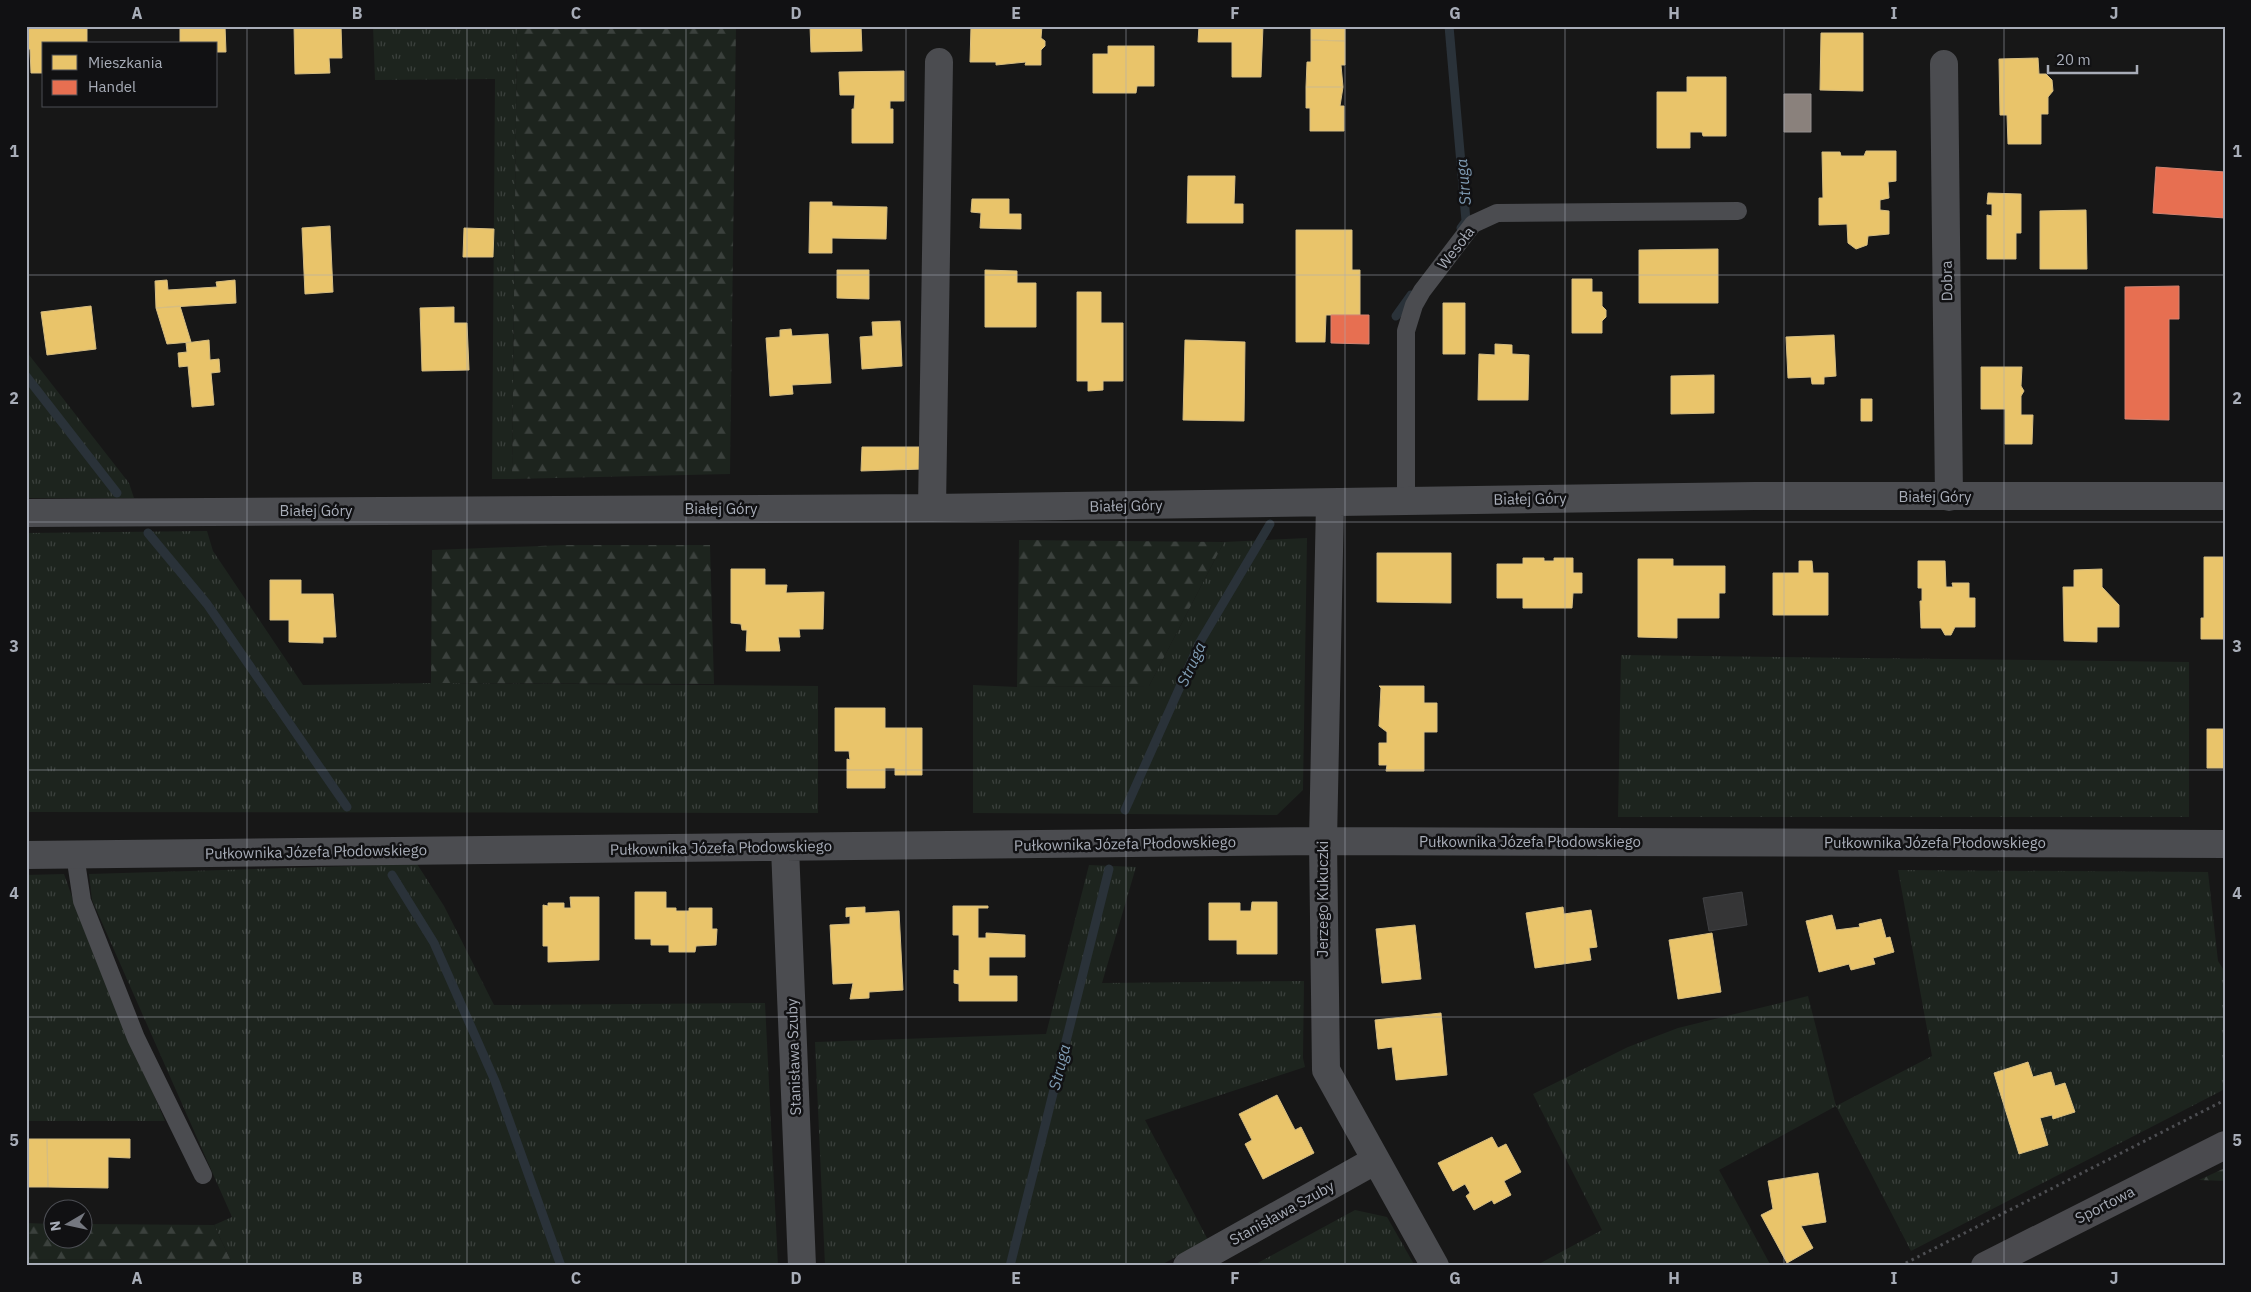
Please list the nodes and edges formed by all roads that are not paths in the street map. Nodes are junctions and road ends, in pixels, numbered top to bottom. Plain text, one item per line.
1 (939, 62) dead end
2 (1944, 64) dead end
3 (1738, 211) dead end
4 (2225, 496) edge
5 (1949, 497) junction
6 (1406, 500) junction
7 (1330, 504) junction
8 (932, 508) junction
9 (26, 513) edge
10 (1323, 841) junction
11 (2225, 844) edge
12 (785, 848) junction
13 (26, 855) edge
14 (75, 855) junction
15 (2225, 1145) edge
16 (1376, 1160) junction
17 (203, 1175) dead end
18 (802, 1266) edge
19 (1187, 1266) edge
20 (1435, 1266) edge
21 (1984, 1266) edge

1 - 8 street
2 - 5 street, Dobra
3 - 6 lane, Wesoła
4 - 5 street, Białej Góry
5 - 6 street, Białej Góry
6 - 7 street, Białej Góry
7 - 8 street, Białej Góry
7 - 10 street, Jerzego Kukuczki
8 - 9 street, Białej Góry
10 - 11 street, Pułkownika Józefa Płodowskiego
10 - 12 street, Pułkownika Józefa Płodowskiego
10 - 16 street, Jerzego Kukuczki
12 - 14 street, Pułkownika Józefa Płodowskiego
12 - 18 street, Stanisława Szuby
13 - 14 street, Pułkownika Józefa Płodowskiego
14 - 17 lane
15 - 21 street, Sportowa
16 - 19 street, Stanisława Szuby
16 - 20 street, Jerzego Kukuczki

